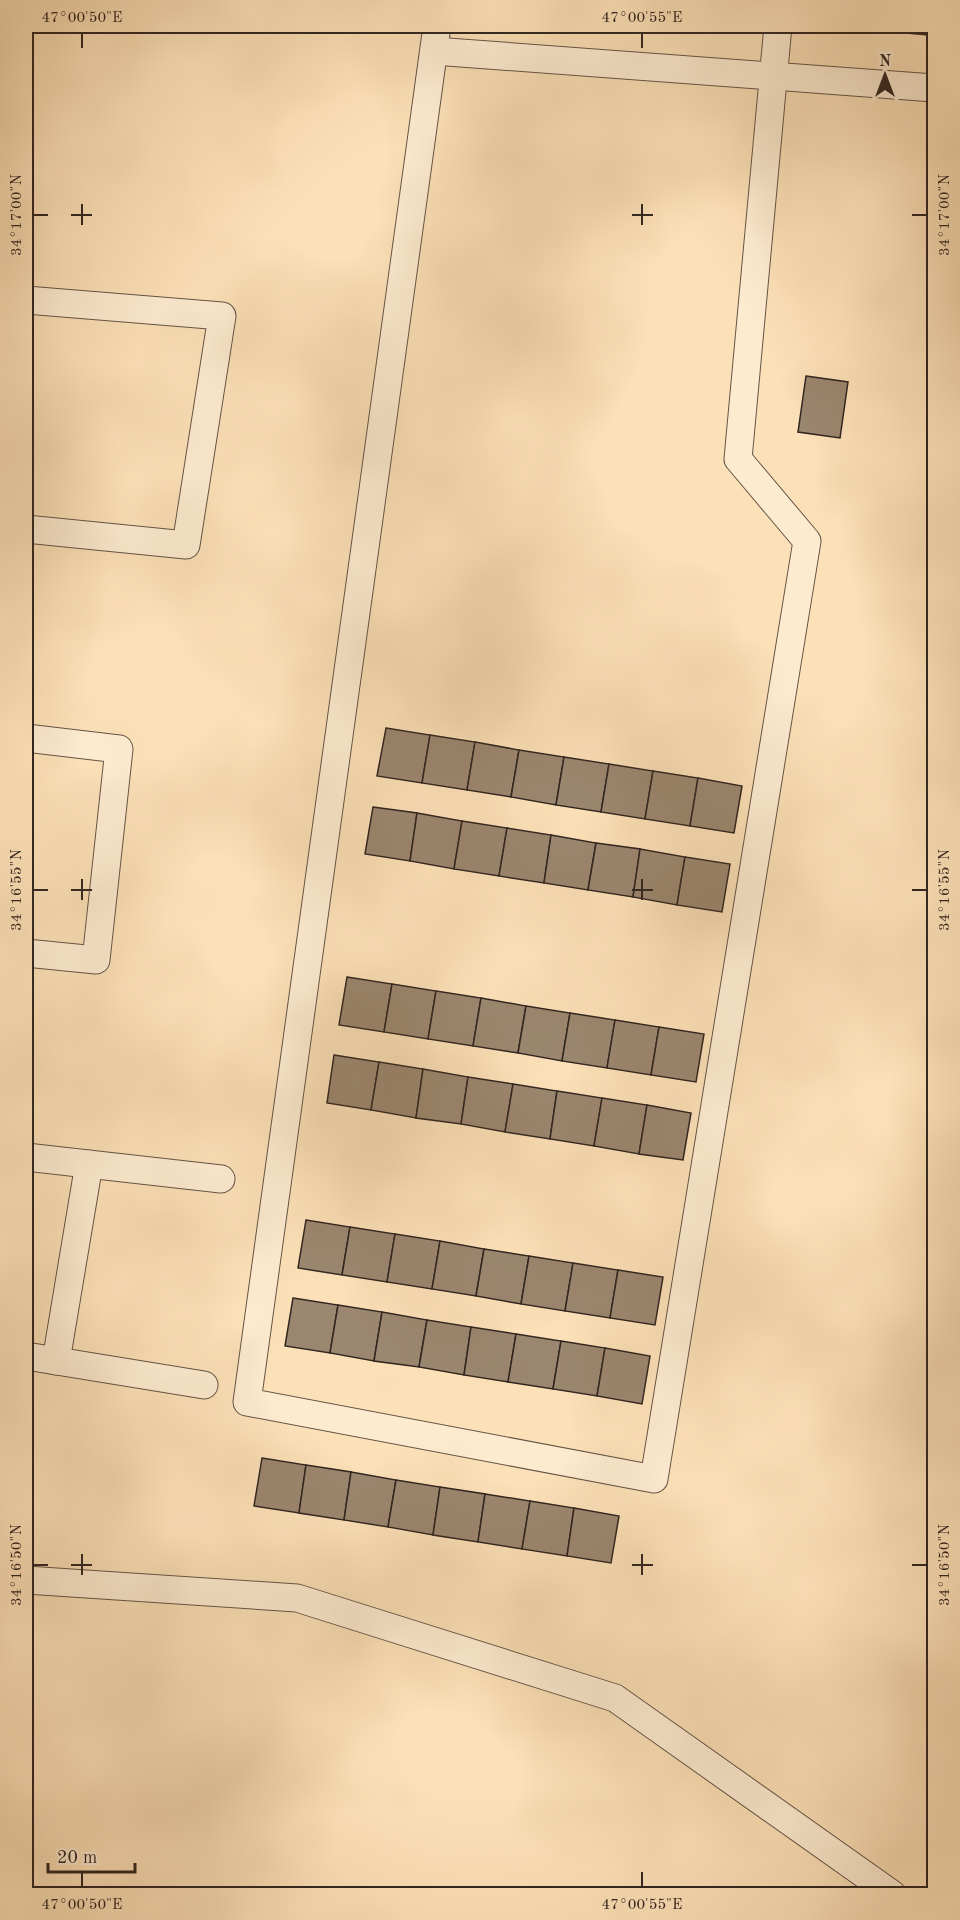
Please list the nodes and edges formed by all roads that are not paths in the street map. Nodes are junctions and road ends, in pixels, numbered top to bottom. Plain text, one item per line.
1 (778, 26) edge
2 (436, 38) edge
3 (772, 77) junction
4 (934, 88) edge
5 (26, 300) edge
6 (26, 529) edge
7 (26, 738) edge
8 (26, 952) edge
9 (26, 1157) edge
10 (89, 1164) junction
11 (221, 1179) dead end
12 (26, 1356) edge
13 (56, 1361) junction
14 (204, 1385) dead end
15 (26, 1580) edge
16 (892, 1894) edge

1 - 3 street
2 - 3 street
2 - 3 street
3 - 4 street
5 - 6 street
7 - 8 street
9 - 10 street
10 - 11 street
10 - 13 street
12 - 13 street
13 - 14 street
15 - 16 street

